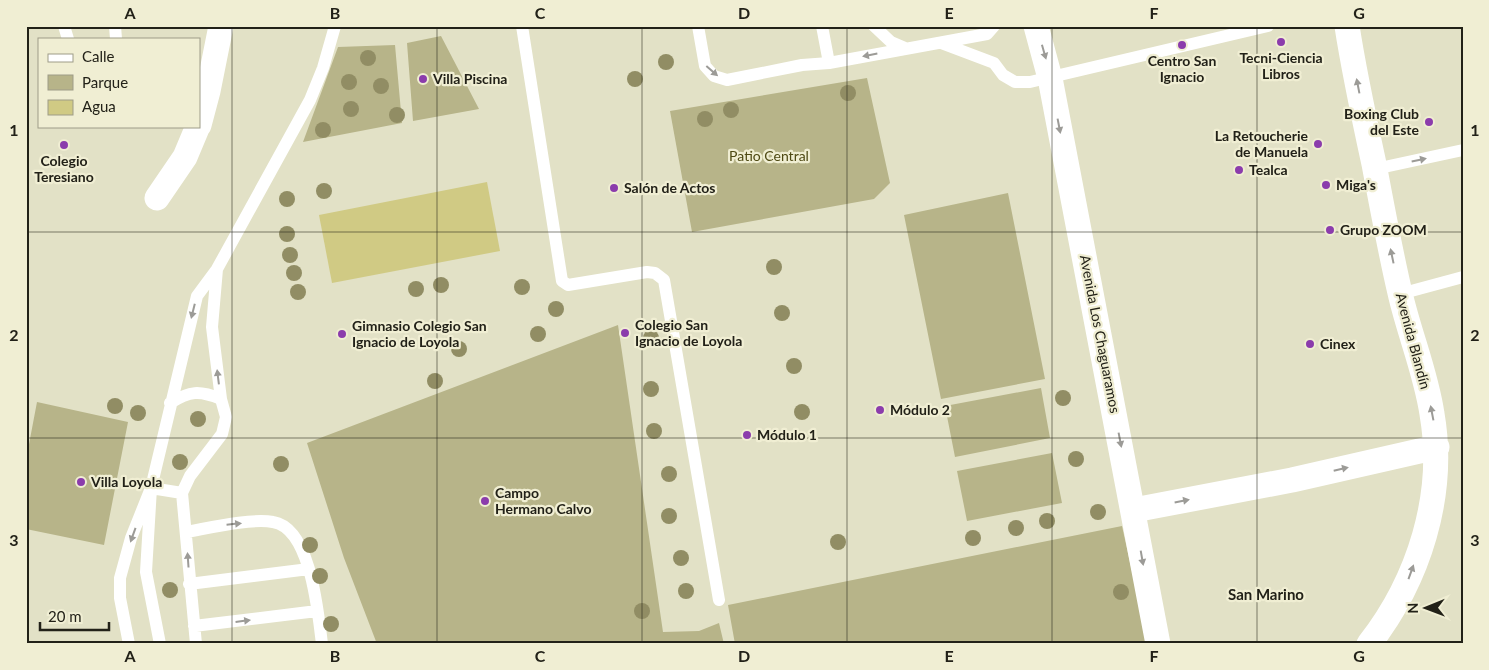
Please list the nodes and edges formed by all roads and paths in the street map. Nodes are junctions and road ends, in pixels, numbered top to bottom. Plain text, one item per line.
1 (64, 26) edge
2 (221, 26) edge
3 (335, 26) edge
4 (522, 26) edge
5 (822, 26) edge
6 (874, 26) edge
7 (994, 26) edge
8 (1036, 26) edge
9 (1347, 26) edge
10 (702, 27) edge
11 (1260, 27) edge
12 (68, 38) edge
13 (941, 43) junction
14 (905, 48) junction
15 (829, 63) junction
16 (1050, 78) junction
17 (200, 118) edge
18 (197, 128) edge
19 (1463, 150) edge
20 (1375, 169) junction
21 (157, 198) dead end
22 (217, 269) junction
23 (1463, 278) edge
24 (1400, 294) junction
25 (221, 400) junction
26 (170, 403) junction
27 (1437, 447) junction
28 (152, 488) junction
29 (182, 493) junction
30 (1134, 510) junction
31 (186, 532) junction
32 (309, 569) junction
33 (189, 584) junction
34 (719, 600) dead end
35 (318, 612) junction
36 (194, 626) junction
37 (129, 644) edge
38 (160, 644) edge
39 (196, 644) edge
40 (322, 644) edge
41 (1158, 644) edge
42 (1369, 644) edge

1 - 12 lane
2 - 17 street
3 - 22 lane
4 - 34 lane
5 - 15 lane
6 - 14 lane
7 - 13 lane
8 -> 16 street, Avenida Los Chaguaramos
20 -> 9 street, Avenida Blandín
10 -> 15 lane
11 - 16 lane
13 - 14 lane
13 - 16 lane
14 -> 15 lane
16 -> 30 street, Avenida Los Chaguaramos
18 - 21 street
20 -> 19 lane
24 -> 20 street, Avenida Blandín
25 -> 22 lane
22 -> 26 lane
23 - 24 lane
27 -> 24 street, Avenida Blandín
25 - 26 lane
25 - 29 lane
26 - 28 lane
30 -> 27 street
42 -> 27 street, Avenida Blandín
28 - 29 lane
28 -> 37 lane
28 - 38 lane
29 - 31 lane
30 -> 41 street, Avenida Los Chaguaramos
31 -> 32 lane
33 -> 31 lane
32 - 33 lane
32 - 35 lane
33 - 36 lane
36 -> 35 lane
35 - 40 lane
36 - 39 lane

